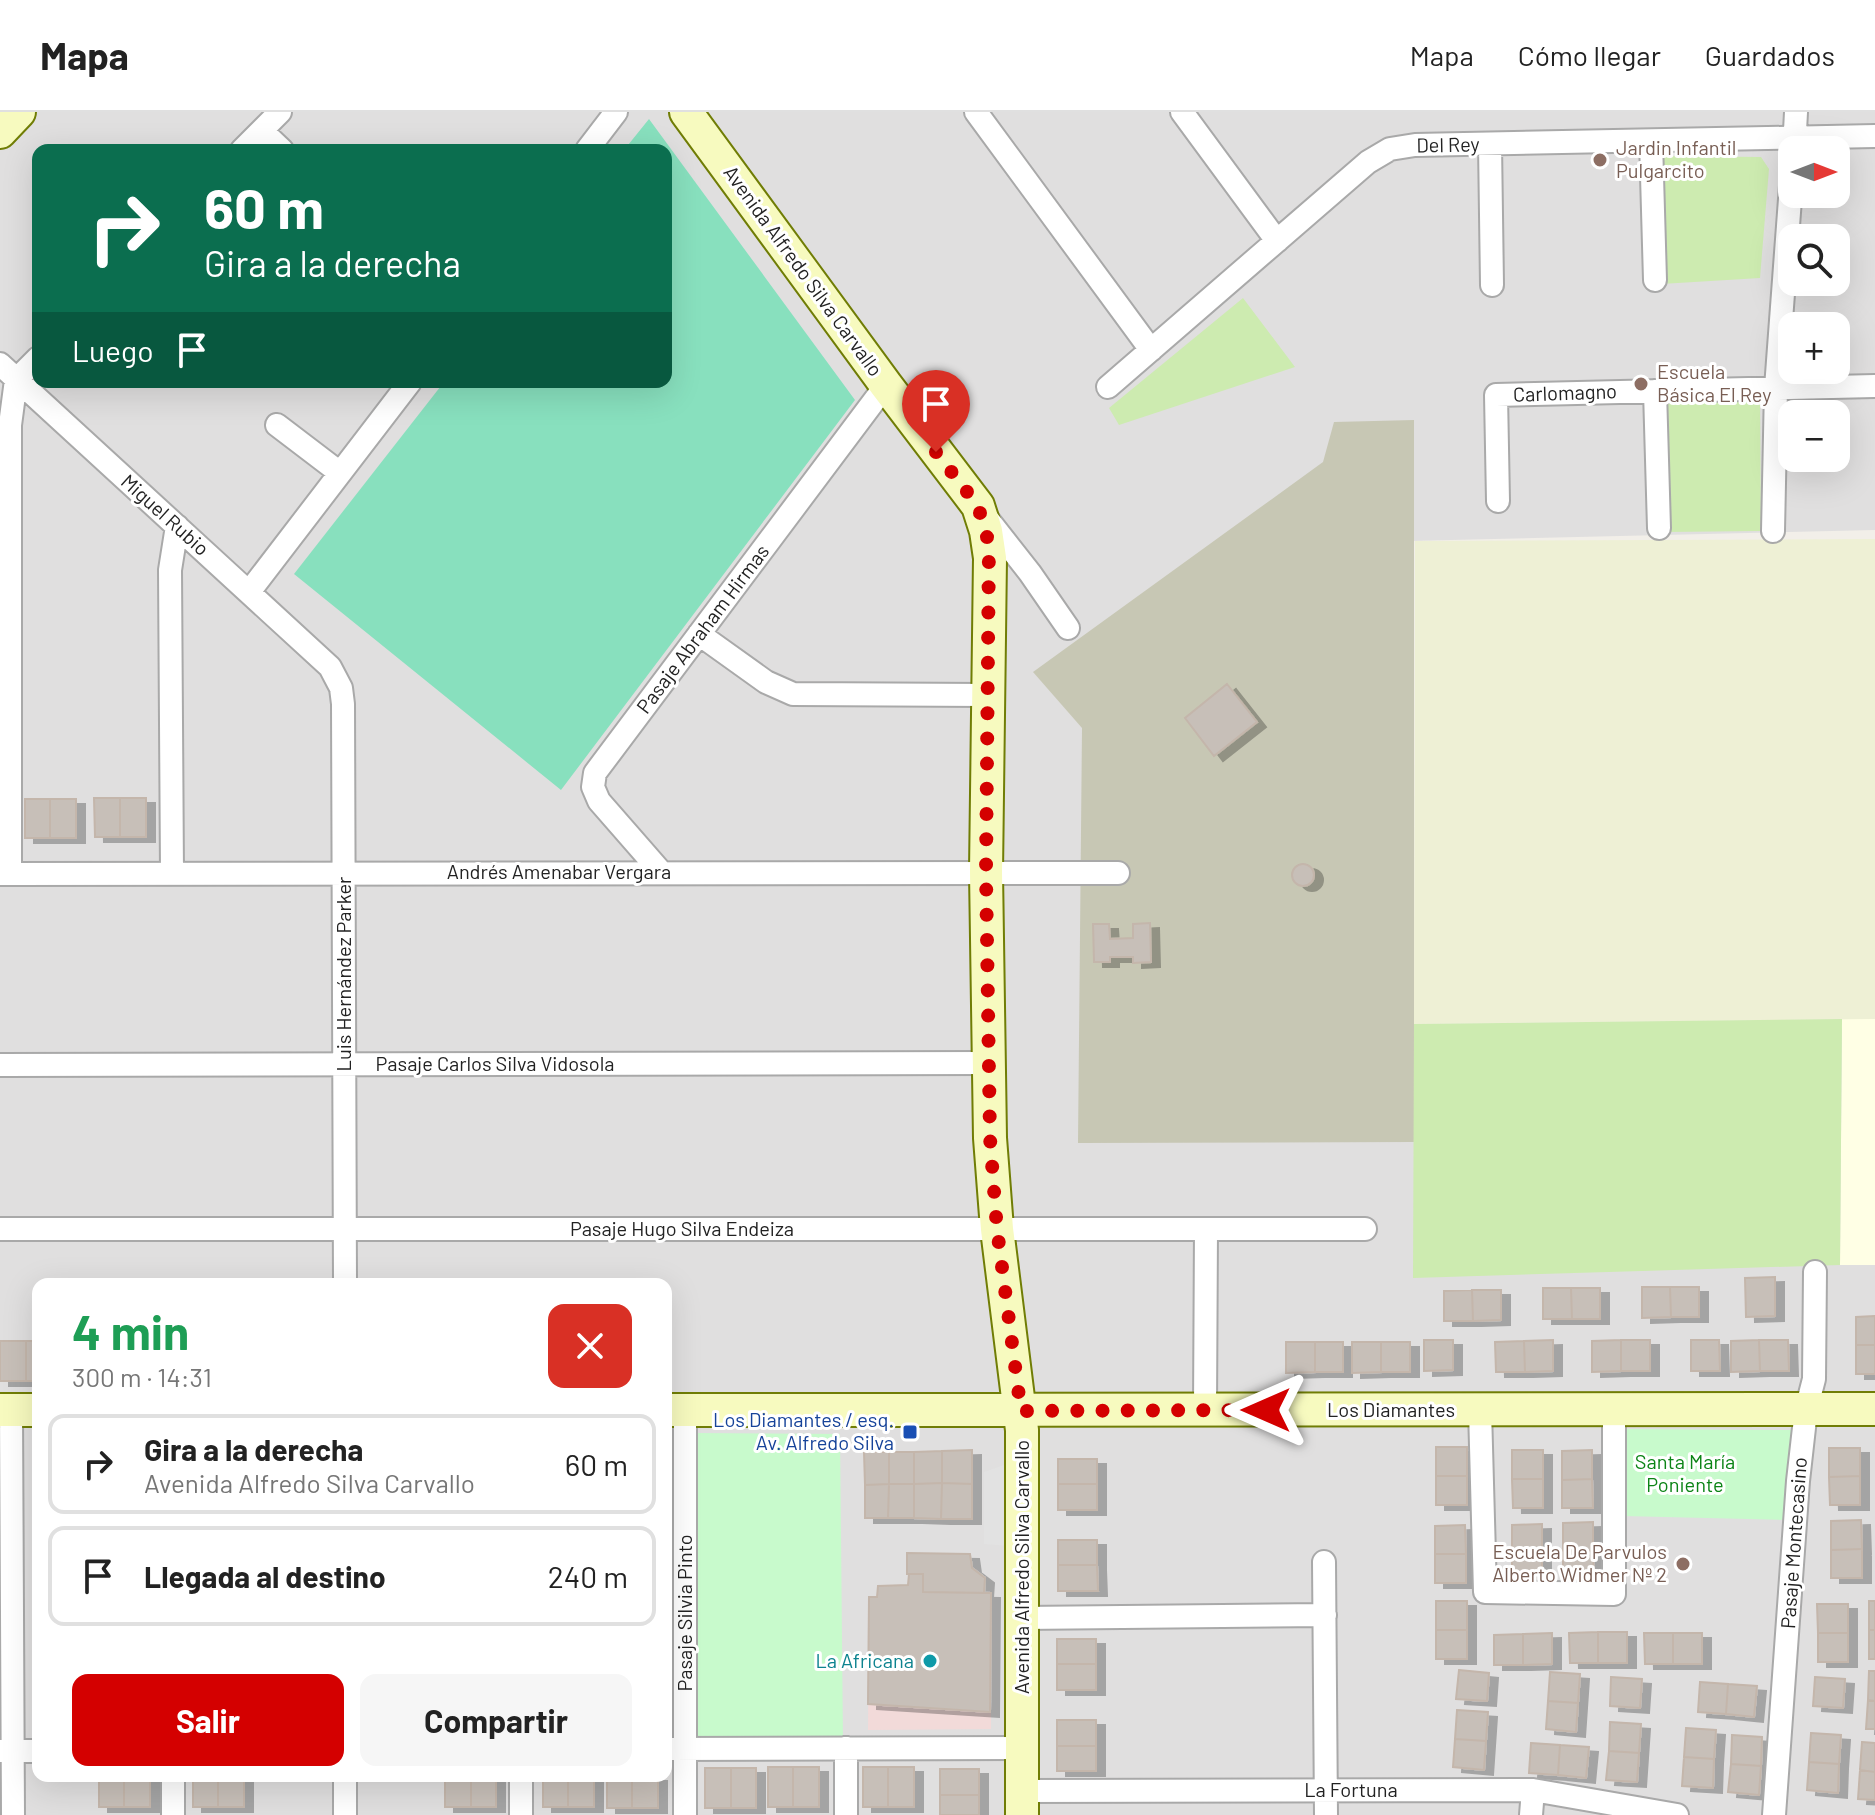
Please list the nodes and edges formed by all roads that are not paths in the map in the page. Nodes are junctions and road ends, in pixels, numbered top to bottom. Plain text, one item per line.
1 (280, 112) edge
2 (616, 112) edge
3 (686, 112) edge
4 (976, 112) edge
5 (1182, 112) edge
6 (1796, 112) edge
7 (262, 131) junction
8 (1794, 136) edge
9 (1875, 136) edge
10 (1850, 138) edge
11 (1651, 141) junction
12 (248, 144) edge
13 (276, 144) edge
14 (592, 144) edge
15 (1490, 144) junction
16 (1778, 144) edge
17 (1789, 208) edge
18 (1277, 241) junction
19 (1655, 280) dead end
20 (1492, 285) dead end
21 (1151, 350) junction
22 (32, 361) edge
23 (8, 372) edge
24 (886, 385) junction
25 (1875, 386) edge
26 (1108, 387) dead end
27 (405, 388) edge
28 (1776, 388) junction
29 (1655, 391) junction
30 (277, 425) dead end
31 (340, 473) junction
32 (1498, 501) dead end
33 (978, 506) junction
34 (177, 526) junction
35 (1659, 528) dead end
36 (1773, 531) dead end
37 (249, 592) junction
38 (1068, 628) dead end
39 (699, 634) junction
40 (330, 667) joint
41 (988, 695) junction
42 (344, 872) junction
43 (661, 872) junction
44 (986, 872) junction
45 (172, 873) junction
46 (1118, 873) dead end
47 (5, 874) edge
48 (989, 1063) junction
49 (344, 1064) junction
50 (0, 1065) edge
51 (0, 1229) edge
52 (344, 1229) junction
53 (997, 1229) junction
54 (1206, 1229) junction
55 (1365, 1229) dead end
56 (1815, 1272) dead end
57 (345, 1278) edge
58 (1875, 1409) edge
59 (16, 1410) edge
60 (676, 1410) edge
61 (1205, 1410) junction
62 (1480, 1410) junction
63 (1614, 1410) junction
64 (1806, 1410) junction
65 (1021, 1411) junction
66 (1324, 1562) dead end
67 (6, 1591) edge
68 (1325, 1615) junction
69 (1022, 1618) junction
70 (846, 1748) junction
71 (1022, 1748) junction
72 (676, 1749) edge
73 (6, 1751) edge
74 (32, 1751) edge
75 (173, 1782) edge
76 (345, 1782) edge
77 (521, 1782) edge
78 (1325, 1790) junction
79 (1533, 1790) junction
80 (1022, 1803) edge
81 (13, 1815) edge
82 (173, 1815) edge
83 (345, 1815) edge
84 (521, 1815) edge
85 (685, 1815) edge
86 (846, 1815) edge
87 (1326, 1815) edge
88 (1531, 1815) edge
89 (1677, 1815) edge
90 (1774, 1815) edge

1 - 7 street
2 - 14 street
3 - 24 street, Avenida Alfredo Silva Carvallo
4 - 21 street
5 - 18 street
6 - 8 street
7 - 12 street
7 - 13 street
9 - 10 street, Del Rey
11 - 15 street, Del Rey
11 - 16 street, Del Rey
11 - 19 street
15 - 18 street, Del Rey
15 - 20 street
17 - 28 street
18 - 21 street, Del Rey
21 - 26 street, Del Rey
22 - 23 street
23 - 34 street, Miguel Rubio
23 - 47 street
24 - 33 street, Avenida Alfredo Silva Carvallo
24 - 39 street, Pasaje Abraham Hirmas
25 - 28 street, Carlomagno
27 - 31 street
28 - 29 street, Carlomagno
28 - 36 street
29 - 32 street, Carlomagno
29 - 35 street
30 - 31 street
31 - 37 street
33 - 38 street, Avenida Alfredo Silva Carvallo
33 - 41 street, Avenida Alfredo Silva Carvallo
34 - 37 street, Miguel Rubio
34 - 45 street
37 - 40 street, Miguel Rubio
39 - 41 street
39 - 43 street, Pasaje Abraham Hirmas
40 - 42 street, Luis Hernández Parker
41 - 44 street, Avenida Alfredo Silva Carvallo
42 - 43 street, Andrés Amenabar Vergara
42 - 45 street, Andrés Amenabar Vergara
42 - 49 street, Luis Hernández Parker
43 - 44 street, Andrés Amenabar Vergara
44 - 46 street, Andrés Amenabar Vergara
44 - 48 street, Avenida Alfredo Silva Carvallo
45 - 47 street, Andrés Amenabar Vergara
48 - 49 street, Pasaje Carlos Silva Vidosola
48 - 53 street, Avenida Alfredo Silva Carvallo
49 - 50 street, Pasaje Carlos Silva Vidosola
49 - 52 street, Luis Hernández Parker
51 - 52 street, Pasaje Hugo Silva Endeiza
52 - 53 street, Pasaje Hugo Silva Endeiza
52 - 57 street, Luis Hernández Parker
53 - 54 street, Pasaje Hugo Silva Endeiza
53 - 65 street, Avenida Alfredo Silva Carvallo
54 - 55 street, Pasaje Hugo Silva Endeiza
54 - 61 street
56 - 64 street, Pasaje Montecasino
58 - 64 street, Los Diamantes
59 - 67 street
60 - 65 street, Los Diamantes
60 - 72 street, Pasaje Silvia Pinto
61 - 62 street, Los Diamantes
61 - 65 street, Los Diamantes
62 - 63 street, Los Diamantes
62 - 63 street
63 - 64 street, Los Diamantes
64 - 90 street, Pasaje Montecasino
65 - 69 street, Avenida Alfredo Silva Carvallo
66 - 68 street
67 - 73 street
68 - 69 street
68 - 78 street
69 - 71 street, Avenida Alfredo Silva Carvallo
70 - 71 street
70 - 72 street
70 - 86 street
71 - 80 street, Avenida Alfredo Silva Carvallo
72 - 85 street, Pasaje Silvia Pinto
73 - 74 street
73 - 81 street
75 - 82 street
76 - 83 street
77 - 84 street
78 - 79 street, La Fortuna
78 - 80 street, La Fortuna
78 - 87 street
79 - 88 street
79 - 89 street, La Fortuna

